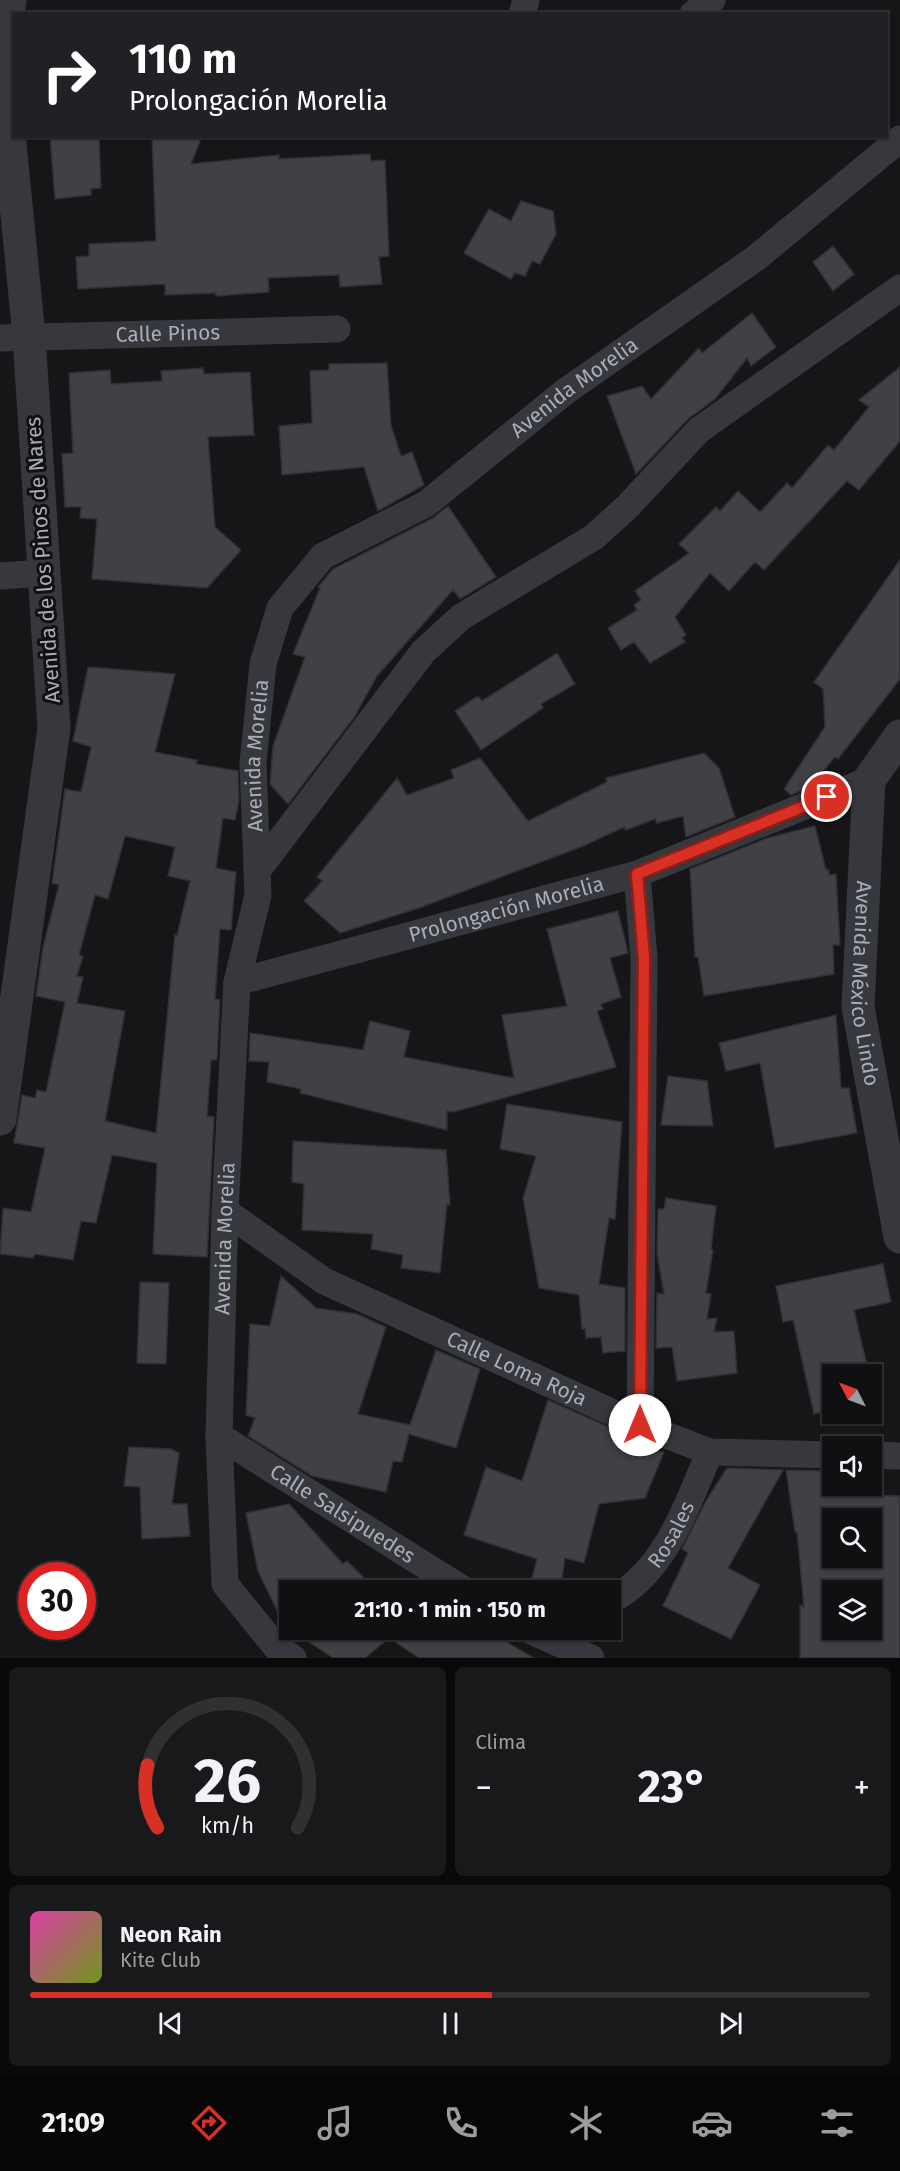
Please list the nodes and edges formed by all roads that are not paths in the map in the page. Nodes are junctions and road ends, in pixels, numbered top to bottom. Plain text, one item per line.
1 (10, 0) edge
2 (712, 0) edge
3 (696, 12) edge
4 (5, 64) edge
5 (900, 139) edge
6 (900, 288) edge
7 (337, 329) dead end
8 (14, 337) edge
9 (44, 573) junction
10 (0, 576) edge
11 (900, 736) edge
12 (869, 780) junction
13 (257, 871) junction
14 (637, 874) junction
15 (237, 982) junction
16 (0, 1119) edge
17 (225, 1211) junction
18 (900, 1236) edge
19 (640, 1425) junction
20 (219, 1436) junction
21 (710, 1452) junction
22 (822, 1455) edge
23 (882, 1455) edge
24 (900, 1456) edge
25 (448, 1580) edge
26 (621, 1595) edge
27 (551, 1640) edge
28 (293, 1658) edge
29 (591, 1658) edge

1 - 4 street, Avenida de los Pinos de Nares
2 - 3 street
4 - 8 street, Avenida de los Pinos de Nares
5 - 13 street, Avenida Morelia
6 - 13 street
7 - 8 street, Calle Pinos
8 - 9 street, Avenida de los Pinos de Nares
9 - 10 street
9 - 16 street, Avenida de los Pinos de Nares
11 - 12 street
12 - 14 street, Prolongación Morelia
12 - 18 street, Avenida México Lindo
13 - 15 street, Avenida Morelia
14 - 15 street, Prolongación Morelia
14 - 19 street
15 - 17 street, Avenida Morelia
17 - 19 street, Calle Loma Roja
17 - 20 street, Avenida Morelia
19 - 21 street, Calle Loma Roja
20 - 25 street, Calle Salsipuedes
20 - 28 street, Avenida Morelia
21 - 22 street, Calle Loma Roja
21 - 26 street, Rosales
23 - 24 street
27 - 29 street

